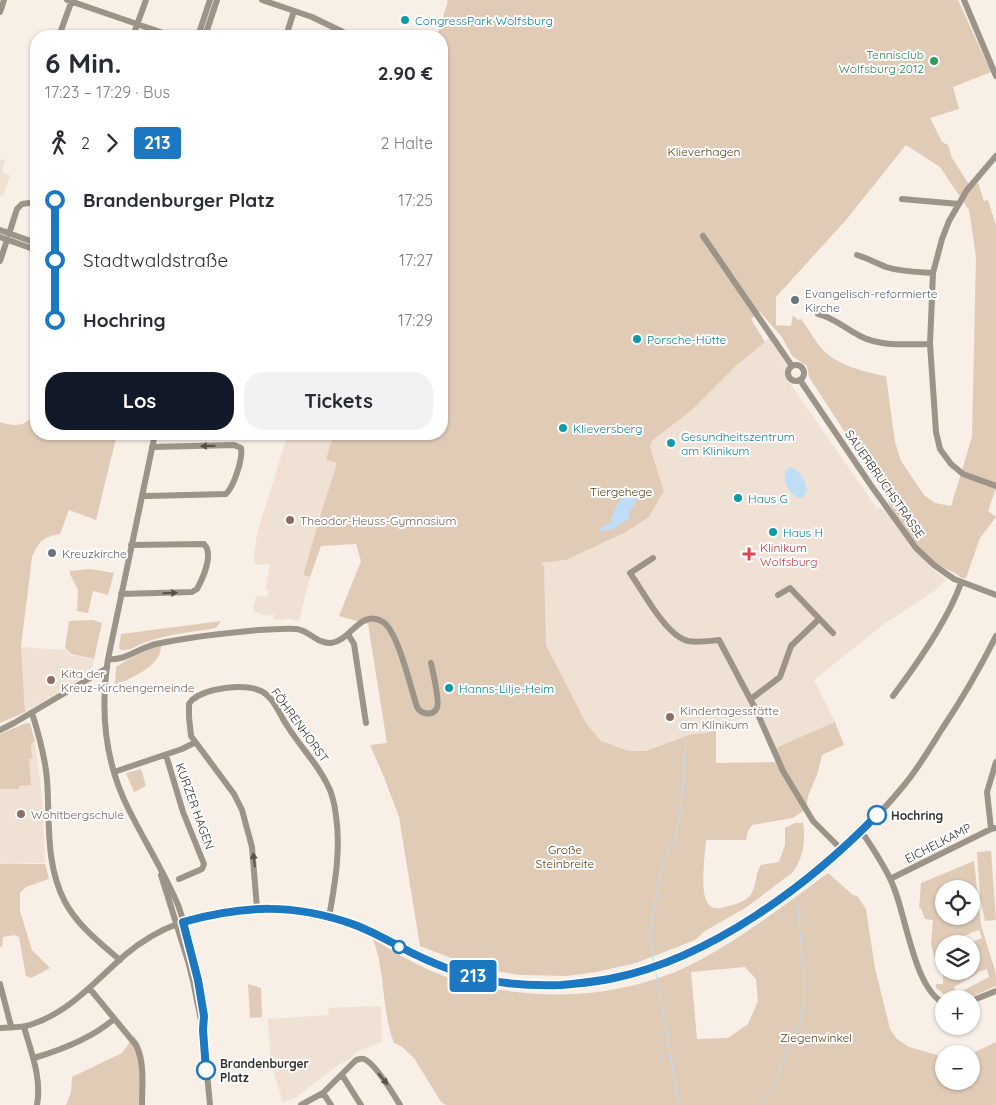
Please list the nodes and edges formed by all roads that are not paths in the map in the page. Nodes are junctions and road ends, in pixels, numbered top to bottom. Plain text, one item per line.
1 (4, 0) edge
2 (70, 0) edge
3 (146, 0) edge
4 (210, 0) edge
5 (217, 0) edge
6 (262, 0) edge
7 (964, 0) edge
8 (294, 11) junction
9 (0, 12) edge
10 (137, 24) junction
11 (61, 30) edge
12 (135, 30) edge
13 (154, 30) edge
14 (200, 30) edge
15 (207, 30) edge
16 (288, 30) edge
17 (339, 30) edge
18 (996, 74) edge
19 (996, 156) edge
20 (902, 199) dead end
21 (30, 203) edge
22 (959, 204) junction
23 (0, 230) edge
24 (703, 236) dead end
25 (0, 237) edge
26 (8, 237) junction
27 (30, 242) edge
28 (30, 247) edge
29 (857, 254) dead end
30 (0, 261) edge
31 (933, 273) junction
32 (818, 314) dead end
33 (930, 344) junction
34 (792, 366) junction
35 (800, 380) junction
36 (154, 440) edge
37 (152, 447) junction
38 (996, 486) edge
39 (142, 495) junction
40 (131, 545) junction
41 (653, 558) dead end
42 (961, 582) junction
43 (121, 594) junction
44 (778, 595) dead end
45 (996, 595) edge
46 (819, 619) junction
47 (834, 633) dead end
48 (348, 634) junction
49 (996, 636) edge
50 (108, 659) junction
51 (431, 664) dead end
52 (107, 668) junction
53 (86, 681) junction
54 (105, 682) junction
55 (893, 696) dead end
56 (750, 699) junction
57 (32, 713) junction
58 (366, 723) dead end
59 (0, 730) edge
60 (194, 743) junction
61 (166, 755) junction
62 (996, 762) edge
63 (114, 772) junction
64 (993, 828) edge
65 (861, 832) junction
66 (842, 850) junction
67 (890, 879) junction
68 (179, 880) dead end
69 (257, 908) junction
70 (329, 918) junction
71 (179, 923) junction
72 (120, 960) junction
73 (0, 984) edge
74 (90, 989) junction
75 (996, 991) edge
76 (935, 997) edge
77 (980, 997) edge
78 (114, 1019) junction
79 (11, 1026) junction
80 (24, 1027) junction
81 (0, 1028) edge
82 (34, 1058) junction
83 (342, 1075) junction
84 (323, 1093) junction
85 (37, 1105) edge
86 (142, 1105) edge
87 (210, 1105) edge
88 (301, 1105) edge
89 (331, 1105) edge
90 (362, 1105) edge
91 (400, 1105) edge

1 - 9 street
2 - 10 street
2 - 11 street
3 - 10 street
4 - 14 street
5 - 15 street
6 - 8 street
7 - 18 street
8 - 16 street
8 - 17 street
10 - 12 street
10 - 13 street
19 - 22 street
20 - 22 street
21 - 26 street
22 - 31 street
23 - 26 street
24 - 34 street, SAUERBRUCHSTRASSE
25 - 26 street
26 - 27 street
26 - 28 street
26 - 30 street
29 - 31 street
31 - 33 street
32 - 33 street
33 - 38 street
34 - 35 street, SAUERBRUCHSTRASSE
34 - 35 street, SAUERBRUCHSTRASSE
35 - 42 street, SAUERBRUCHSTRASSE
36 - 37 street
37 - 39 street
39 -> 37 street
39 - 40 street
40 - 43 street
43 -> 40 street
41 - 56 street
42 - 45 street, SAUERBRUCHSTRASSE
42 - 55 street
43 - 50 street
44 - 46 street
46 - 47 street
46 - 56 street
48 - 50 street
48 - 51 street
48 - 58 street
49 - 65 street
50 - 52 street
52 - 53 street
52 - 54 street
53 - 54 street
53 - 57 street
54 - 63 street
56 - 66 street
57 - 59 street
57 - 72 street
60 - 61 street, KURZER HAGEN
69 -> 60 street, FÖHRENHORST
60 - 70 street, FÖHRENHORST
61 - 63 street, KURZER HAGEN
61 - 68 street, KURZER HAGEN
62 - 64 street
63 - 71 street
64 - 67 street, EICHELKAMP
65 - 66 street
65 - 67 street
66 - 70 street
67 - 76 street
69 - 70 street
69 - 71 street
71 - 72 street
71 - 87 street
72 - 74 street
73 - 79 street
74 - 78 street
74 - 80 street
75 - 77 street
78 - 82 street
78 - 86 street
79 - 80 street
79 - 81 street
80 - 82 street
82 - 85 street
83 - 84 street
83 - 90 street
83 -> 91 street
84 - 88 street
84 - 89 street

